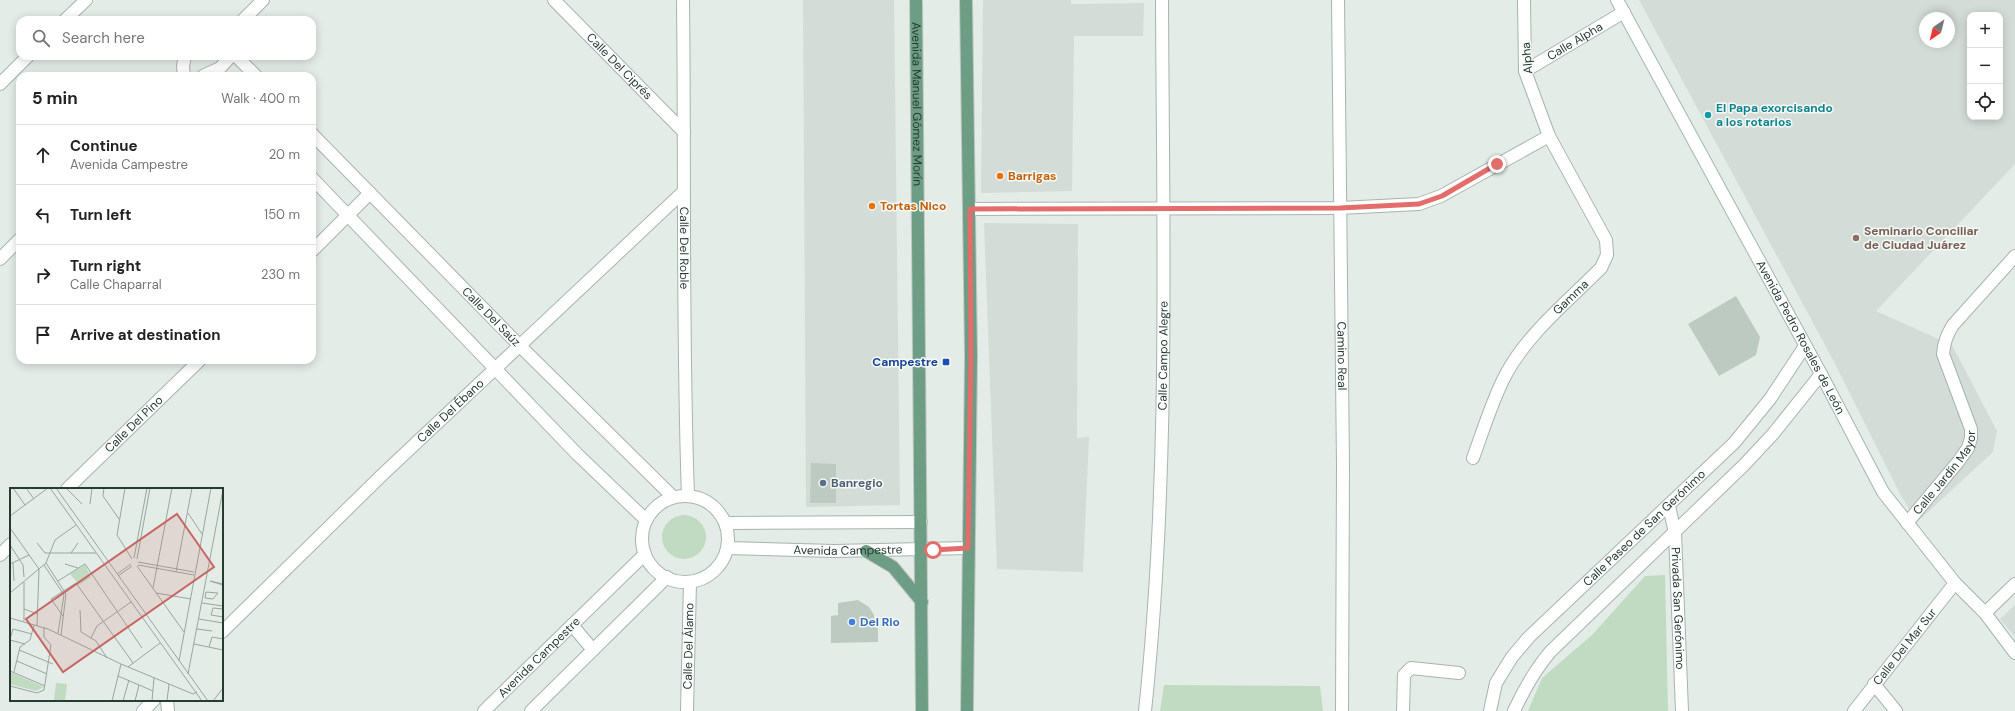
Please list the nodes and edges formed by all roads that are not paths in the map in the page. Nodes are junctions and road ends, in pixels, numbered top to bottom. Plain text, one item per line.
1 (86, 0) edge
2 (263, 0) edge
3 (554, 0) edge
4 (683, 0) edge
5 (916, 0) edge
6 (966, 0) edge
7 (1162, 0) edge
8 (1338, 0) edge
9 (1524, 0) edge
10 (1617, 0) edge
11 (1624, 12) junction
12 (69, 16) edge
13 (247, 16) edge
14 (24, 60) edge
15 (184, 60) edge
16 (227, 60) edge
17 (240, 60) edge
18 (1525, 71) junction
19 (184, 72) edge
20 (214, 72) edge
21 (252, 72) edge
22 (0, 84) edge
23 (684, 132) junction
24 (1549, 136) junction
25 (316, 138) edge
26 (316, 182) edge
27 (682, 192) junction
28 (370, 194) junction
29 (1163, 208) junction
30 (1340, 208) junction
31 (970, 209) junction
32 (348, 215) junction
33 (16, 243) edge
34 (316, 247) edge
35 (2015, 256) edge
36 (0, 259) edge
37 (519, 345) junction
38 (1805, 346) junction
39 (196, 364) edge
40 (495, 368) junction
41 (1821, 374) junction
42 (1472, 458) dead end
43 (68, 488) edge
44 (688, 496) junction
45 (673, 497) junction
46 (1670, 506) junction
47 (646, 520) junction
48 (725, 522) junction
49 (921, 522) junction
50 (1907, 523) junction
51 (1675, 533) junction
52 (10, 545) edge
53 (727, 548) junction
54 (968, 548) junction
55 (921, 550) junction
56 (866, 551) junction
57 (645, 554) junction
58 (0, 555) edge
59 (667, 578) junction
60 (690, 582) junction
61 (1955, 582) junction
62 (2015, 584) edge
63 (922, 602) junction
64 (1985, 614) junction
65 (572, 625) junction
66 (223, 631) edge
67 (593, 650) junction
68 (2015, 653) edge
69 (1459, 674) dead end
70 (1874, 684) junction
71 (153, 701) edge
72 (167, 701) edge
73 (143, 711) edge
74 (168, 711) edge
75 (484, 711) edge
76 (531, 711) edge
77 (686, 711) edge
78 (922, 711) edge
79 (967, 711) edge
80 (1145, 711) edge
81 (1342, 711) edge
82 (1403, 711) edge
83 (1490, 711) edge
84 (1514, 711) edge
85 (1682, 711) edge
86 (1854, 711) edge
87 (1896, 711) edge

1 - 12 street
2 - 13 street
3 - 23 street, Calle Del Ciprés
4 - 23 street, Calle Del Roble
5 - 49 main road, Avenida Manuel Gómez Morín
6 - 31 main road
7 - 29 street, Calle Campo Alegre
8 - 30 street, Camino Real
9 - 18 street, Alpha
10 - 11 street, Avenida Pedro Rosales de León
11 - 18 street, Calle Alpha
11 - 38 street, Avenida Pedro Rosales de León
14 - 22 street
15 - 19 street
16 - 20 street
17 - 21 street
18 - 24 street, Alpha
23 - 27 street, Calle Del Roble
24 - 30 street
24 - 42 street, Gamma
25 - 28 street, Calle Del Saúz
26 - 32 street
27 - 37 street, Calle Del Ébano
27 - 44 street, Calle Del Roble
28 - 32 street
28 - 37 street, Calle Del Saúz
29 - 30 street
29 - 31 street
29 - 80 street, Calle Campo Alegre
30 - 81 street, Camino Real
31 - 54 main road
32 - 34 street
32 - 40 street
33 - 36 street
35 - 50 street, Calle Jardín Mayor
37 - 40 street, Calle Del Ébano
37 - 45 street, Calle Del Saúz
38 - 41 street, Avenida Pedro Rosales de León
38 - 46 street, Calle Paseo de San Gerónimo
39 - 43 street, Calle Del Pino
40 - 47 street
40 - 66 street, Calle Del Ébano
41 - 50 street, Avenida Pedro Rosales de León
41 - 51 street, Calle Paseo de San Gerónimo
44 - 45 street
44 - 48 street
45 - 47 street
46 - 51 street, Privada San Gerónimo
46 - 83 street, Calle Paseo de San Gerónimo
47 - 57 street
48 - 49 street
48 - 53 street
49 - 55 main road, Avenida Manuel Gómez Morín
50 - 61 street, Avenida Pedro Rosales de León
51 - 84 street, Calle Paseo de San Gerónimo
51 - 85 street, Privada San Gerónimo
52 - 58 street
53 - 56 street, Avenida Campestre
53 - 60 street
54 - 55 street, Avenida Campestre
54 - 79 main road
55 - 56 street, Avenida Campestre
55 - 63 main road, Avenida Manuel Gómez Morín
56 - 63 main road
57 - 59 street
57 - 65 street, Avenida Campestre
59 - 60 street
59 - 67 street
60 - 77 street, Calle Del Álamo
61 - 64 street, Avenida Pedro Rosales de León
61 - 70 street, Calle Del Mar Sur
62 - 64 street
63 - 78 main road, Avenida Manuel Gómez Morín
64 - 68 street, Avenida Pedro Rosales de León
65 - 67 street
65 - 75 street, Avenida Campestre
67 - 76 street
69 - 82 street
70 - 86 street, Calle Del Mar Sur
70 - 87 street
71 - 73 street
72 - 74 street

